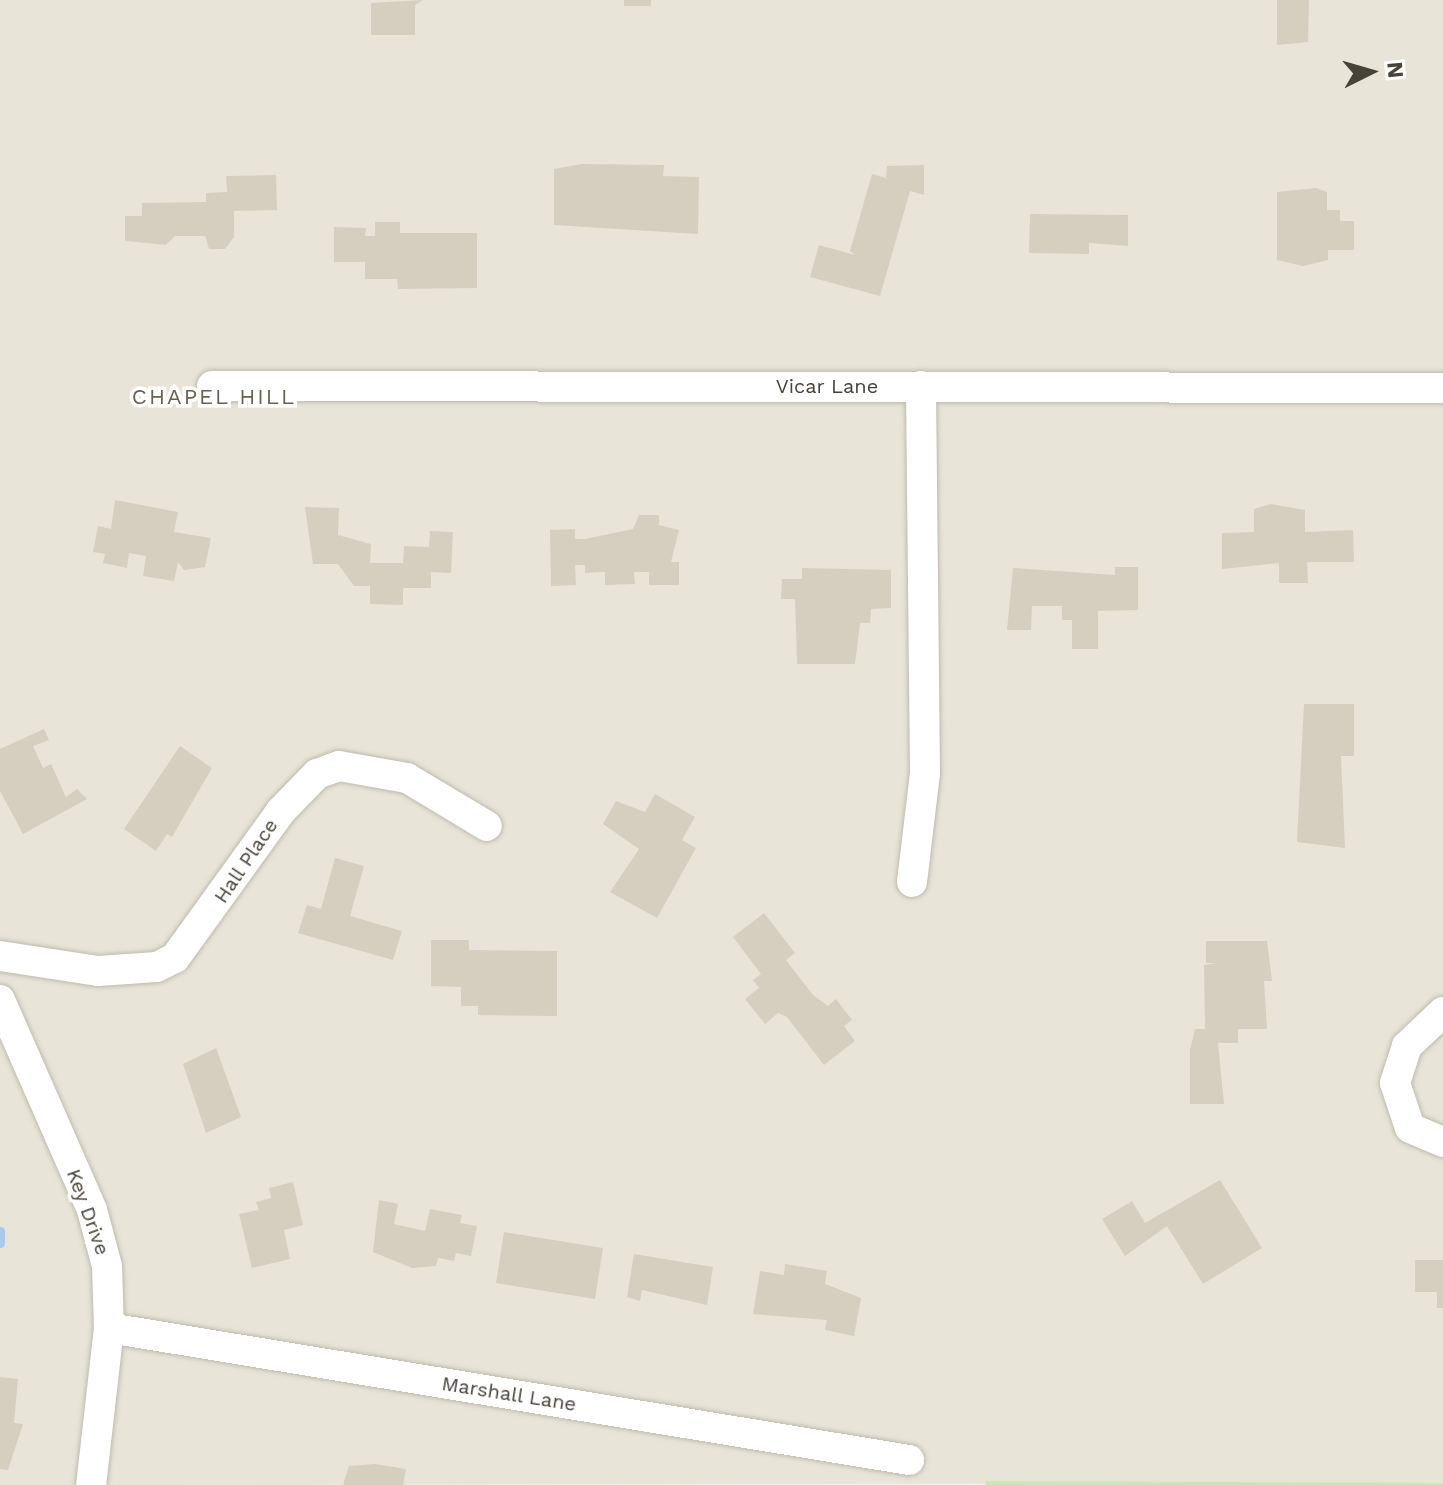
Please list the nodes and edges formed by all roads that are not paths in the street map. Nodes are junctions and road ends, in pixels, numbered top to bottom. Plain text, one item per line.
1 (212, 386) dead end
2 (921, 386) junction
3 (1443, 388) edge
4 (487, 826) dead end
5 (912, 882) dead end
6 (0, 956) edge
7 (0, 1000) edge
8 (1443, 1012) edge
9 (1443, 1142) edge
10 (109, 1328) junction
11 (909, 1460) dead end
12 (91, 1485) edge

1 - 2 street, Vicar Lane
2 - 3 street, Vicar Lane
2 - 5 street
4 - 6 street, Hall Place
7 - 10 street, Key Drive
8 - 9 street
10 - 11 street, Marshall Lane
10 - 12 street, Key Drive

